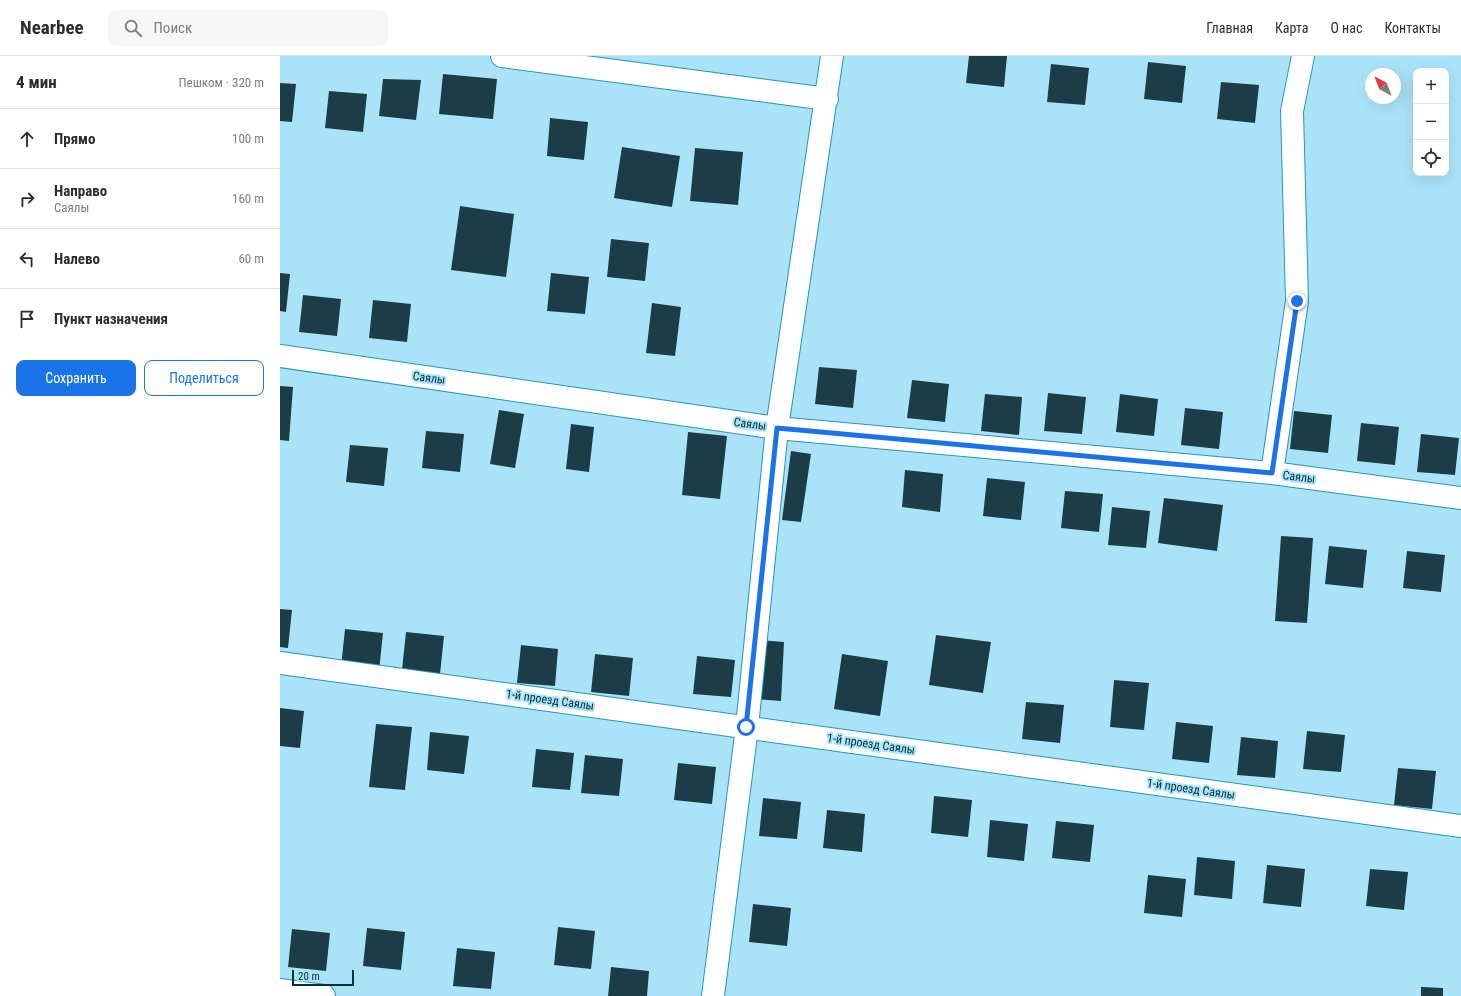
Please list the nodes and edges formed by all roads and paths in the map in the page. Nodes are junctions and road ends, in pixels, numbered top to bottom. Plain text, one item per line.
1 (502, 56) edge
2 (832, 56) edge
3 (1303, 56) edge
4 (827, 99) junction
5 (280, 356) edge
6 (777, 428) junction
7 (1272, 473) junction
8 (1461, 498) edge
9 (280, 663) edge
10 (746, 727) junction
11 (1461, 826) edge
12 (280, 990) edge
13 (324, 996) edge
14 (713, 996) edge

1 - 4 street
2 - 4 street
3 - 7 street
4 - 6 street
5 - 6 street, Саялы
6 - 7 street, Саялы
6 - 10 street
7 - 8 street, Саялы
9 - 10 street, 1-й проезд Саялы
10 - 11 street, 1-й проезд Саялы
10 - 14 street
12 - 13 street

